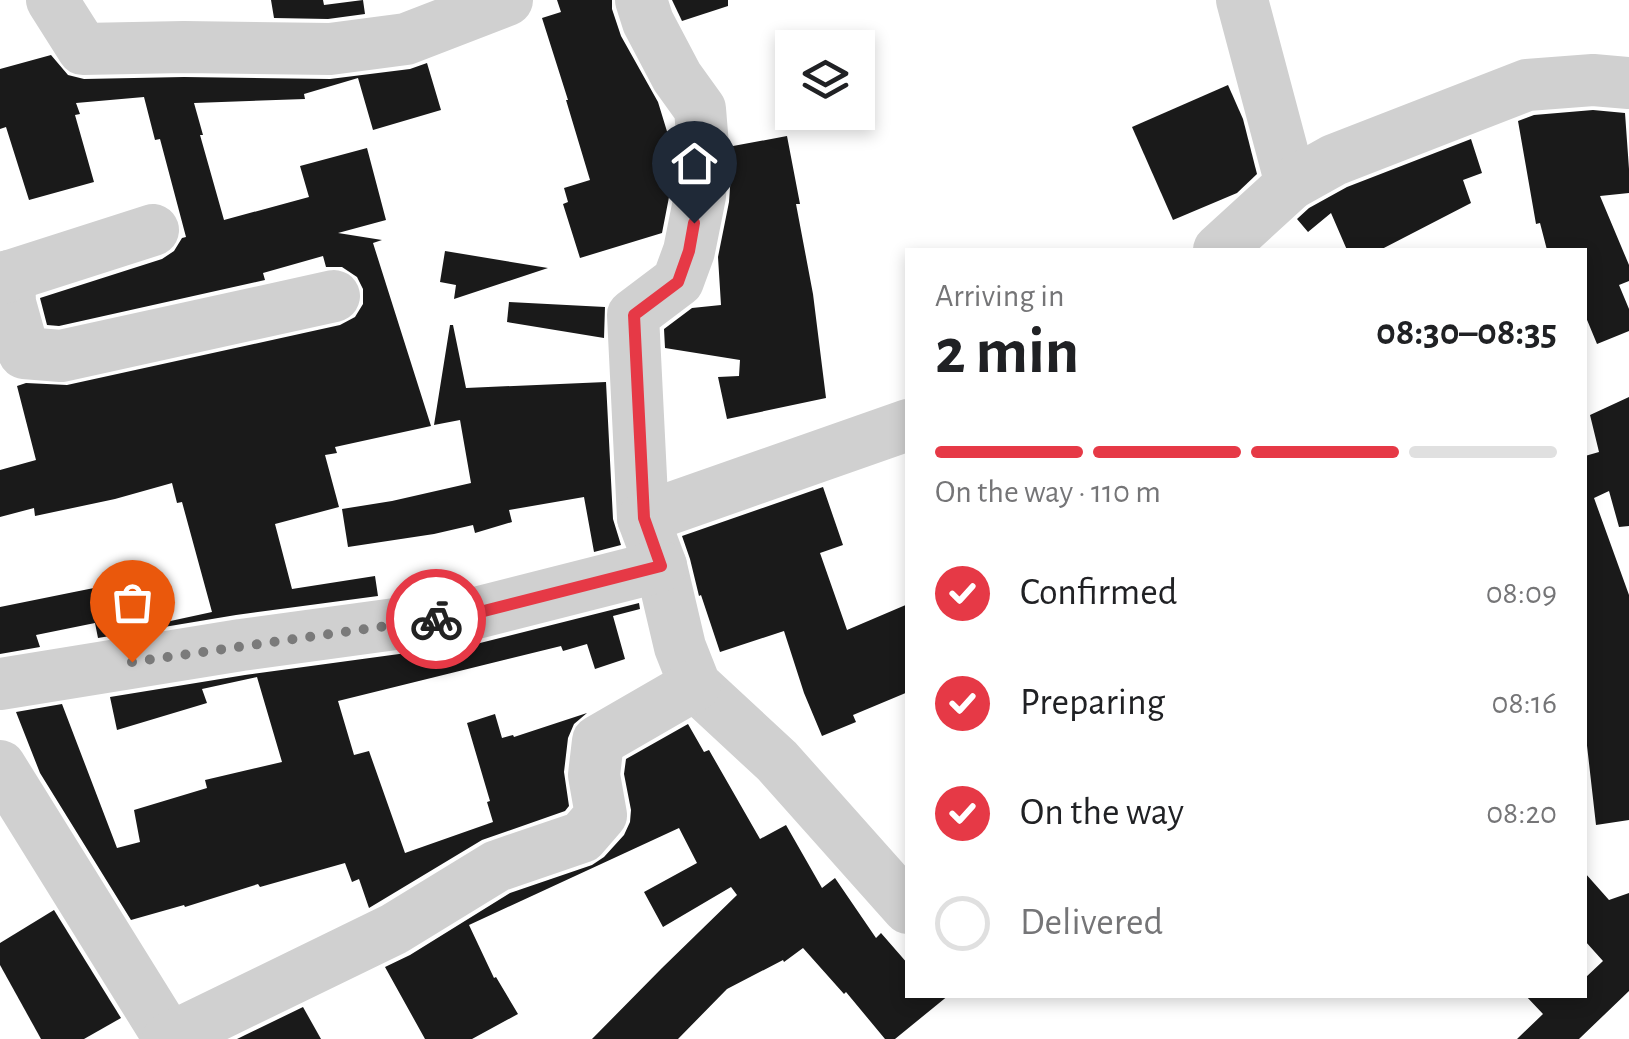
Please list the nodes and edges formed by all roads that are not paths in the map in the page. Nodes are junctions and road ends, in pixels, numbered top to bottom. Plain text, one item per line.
1 (52, 0) edge
2 (506, 0) edge
3 (642, 0) edge
4 (1242, 0) edge
5 (1629, 83) edge
6 (1291, 184) junction
7 (153, 230) dead end
8 (1221, 248) edge
9 (4, 278) edge
10 (334, 296) dead end
11 (905, 426) edge
12 (644, 518) junction
13 (661, 566) junction
14 (0, 684) edge
15 (695, 685) junction
16 (0, 766) edge
17 (905, 905) edge
18 (168, 1039) edge

1 - 2 street
3 - 12 street
4 - 6 street
5 - 6 street
6 - 8 street
7 - 9 street
9 - 10 street
11 - 12 street
12 - 13 street
13 - 14 street
13 - 15 street
15 - 17 street
15 - 18 street
16 - 18 street

